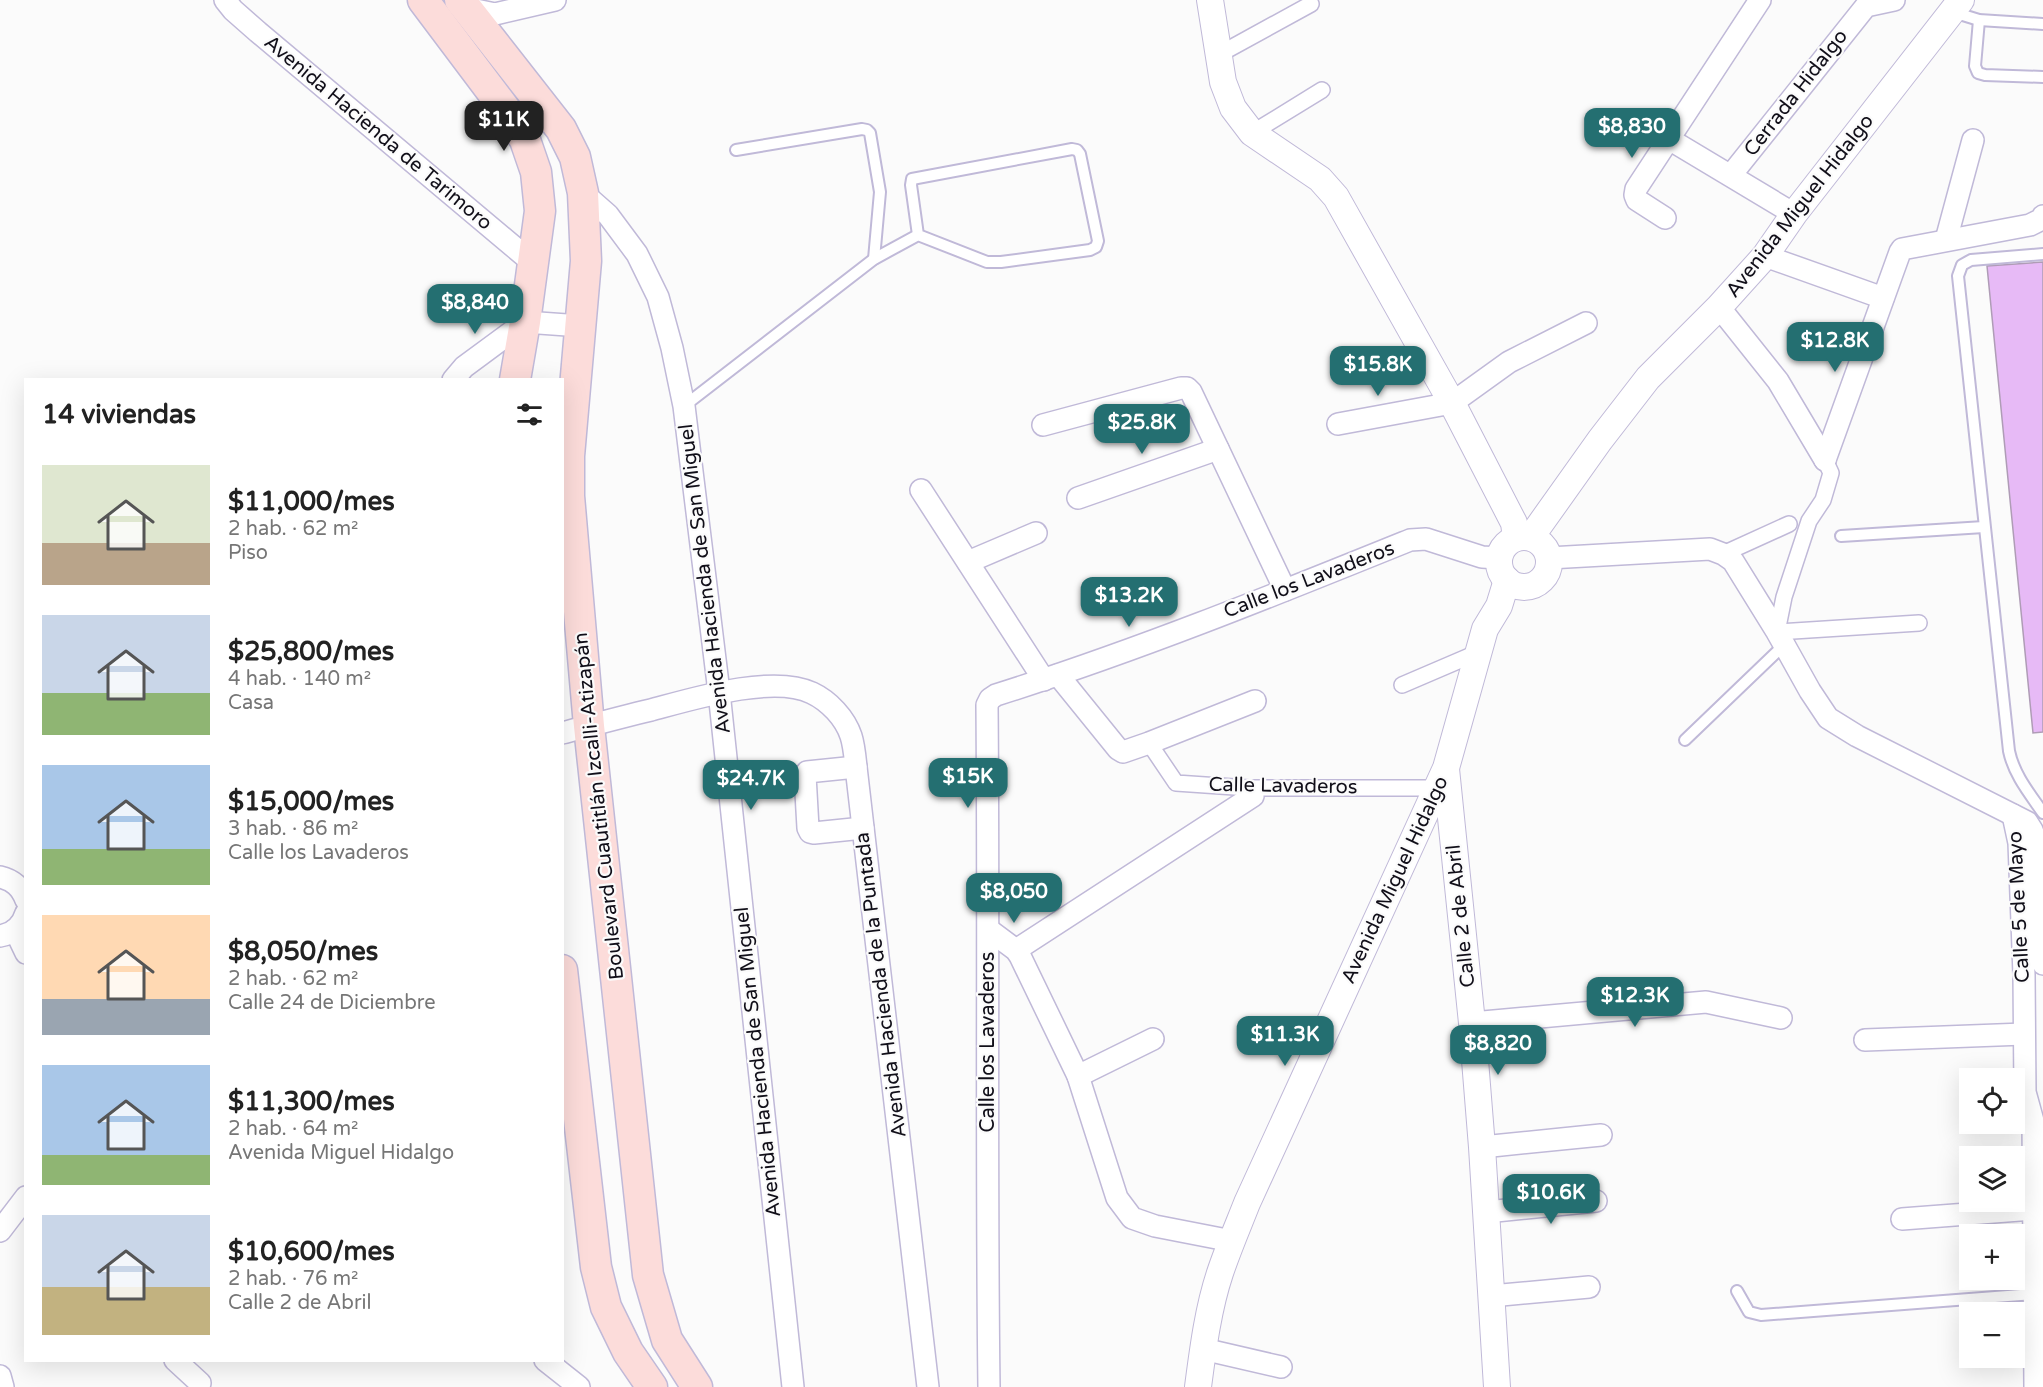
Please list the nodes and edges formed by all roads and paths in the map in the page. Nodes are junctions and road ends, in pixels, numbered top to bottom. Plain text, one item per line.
1 (225, 0) edge
2 (423, 0) edge
3 (555, 0) edge
4 (1210, 0) edge
5 (1760, 0) edge
6 (1894, 0) edge
7 (1311, 3) dead end
8 (1866, 3) edge
9 (463, 4) edge
10 (1957, 6) edge
11 (1978, 20) junction
12 (2043, 24) edge
13 (1218, 55) junction
14 (2043, 77) edge
15 (1322, 90) dead end
16 (1252, 133) junction
17 (1669, 139) junction
18 (1973, 140) dead end
19 (736, 150) dead end
20 (1731, 175) junction
21 (583, 193) junction
22 (1794, 214) junction
23 (2043, 216) edge
24 (1665, 218) dead end
25 (918, 235) junction
26 (1946, 240) junction
27 (2043, 254) edge
28 (1765, 256) junction
29 (874, 259) junction
30 (533, 263) junction
31 (1883, 298) junction
32 (1719, 307) junction
33 (525, 322) junction
34 (1586, 323) dead end
35 (581, 326) junction
36 (455, 378) edge
37 (515, 378) edge
38 (1452, 404) junction
39 (684, 406) junction
40 (1338, 424) dead end
41 (1044, 425) dead end
42 (1218, 449) junction
43 (1825, 460) junction
44 (921, 490) dead end
45 (1078, 498) dead end
46 (1789, 524) dead end
47 (1984, 527) junction
48 (1036, 533) dead end
49 (1840, 536) dead end
50 (1536, 539) junction
51 (1723, 554) junction
52 (968, 562) junction
53 (1508, 575) junction
54 (1285, 590) junction
55 (1919, 623) dead end
56 (1781, 638) junction
57 (1479, 652) junction
58 (1051, 677) junction
59 (1402, 685) dead end
60 (719, 692) junction
61 (1255, 701) dead end
62 (576, 729) edge
63 (1685, 740) dead end
64 (1149, 743) junction
65 (856, 767) junction
66 (1440, 792) junction
67 (1253, 796) dead end
68 (2043, 813) edge
69 (863, 828) junction
70 (0, 877) edge
71 (24, 897) edge
72 (988, 930) junction
73 (8, 931) edge
74 (2032, 938) junction
75 (1016, 950) junction
76 (24, 951) edge
77 (2043, 964) edge
78 (564, 987) edge
79 (1781, 1018) dead end
80 (1472, 1023) junction
81 (2024, 1034) junction
82 (1153, 1039) dead end
83 (1865, 1040) dead end
84 (1078, 1076) junction
85 (2043, 1100) edge
86 (2033, 1121) junction
87 (1601, 1135) dead end
88 (1482, 1147) junction
89 (24, 1200) edge
90 (1596, 1201) dead end
91 (2033, 1209) junction
92 (1486, 1212) junction
93 (1902, 1219) dead end
94 (0, 1231) edge
95 (1232, 1241) junction
96 (1589, 1287) dead end
97 (1737, 1291) dead end
98 (2034, 1294) junction
99 (1491, 1296) junction
100 (667, 1340) junction
101 (1203, 1349) junction
102 (628, 1352) junction
103 (177, 1362) edge
104 (201, 1362) edge
105 (548, 1362) edge
106 (1281, 1366) dead end
107 (0, 1377) edge
108 (201, 1385) edge
109 (3, 1387) edge
110 (579, 1387) edge
111 (652, 1387) edge
112 (669, 1387) edge
113 (686, 1387) edge
114 (696, 1387) edge
115 (793, 1387) edge
116 (928, 1387) edge
117 (989, 1387) edge
118 (1198, 1387) edge
119 (1497, 1387) edge
120 (2035, 1387) edge

1 - 30 street, Avenida Hacienda de Tarimoro
2 - 30 main road
3 - 9 street
4 - 13 street
5 - 17 street
6 - 8 street, Cerrada Hidalgo
7 - 13 street
8 - 20 street, Cerrada Hidalgo
9 - 21 main road, Boulevard Cuautitlán Izcalli-Atizapán
10 - 11 lane
10 - 22 street, Avenida Miguel Hidalgo
11 - 12 lane
11 - 14 lane
13 - 16 street
15 - 16 street
16 - 38 street
17 - 20 street
17 - 24 street
18 - 26 street
19 - 29 lane
20 - 22 street
21 - 35 main road, Boulevard Cuautitlán Izcalli-Atizapán
21 - 39 street, Avenida Hacienda de San Miguel
22 - 28 street, Avenida Miguel Hidalgo
23 - 26 street
25 - 25 lane
25 - 29 lane
26 - 31 street
27 - 47 lane
28 - 31 street
28 - 32 street, Avenida Miguel Hidalgo
29 - 39 lane
30 - 33 main road
31 - 43 street
32 - 43 street
32 - 50 street, Avenida Miguel Hidalgo
33 - 35 street
33 - 36 street
33 - 37 main road
34 - 38 street
35 - 62 main road, Boulevard Cuautitlán Izcalli-Atizapán
38 - 40 street
38 - 50 street
39 - 60 street, Avenida Hacienda de San Miguel
41 - 42 street
42 - 45 street
42 - 54 street
43 - 56 street
44 - 52 street
46 - 51 street
47 - 49 lane
47 - 68 lane
48 - 52 street
50 - 51 street
50 - 53 street
50 - 53 street
51 - 56 street
52 - 58 street
53 - 54 street, Calle los Lavaderos
53 - 57 street, Avenida Miguel Hidalgo
54 - 58 street, Calle los Lavaderos
55 - 56 street
56 - 63 lane
56 - 74 street, Calle 5 de Mayo
57 - 59 street
57 - 66 street, Avenida Miguel Hidalgo
58 - 64 street
58 - 72 street, Calle los Lavaderos
60 - 62 street, Avenida Hacienda de la Puntada
60 - 65 street, Avenida Hacienda de la Puntada
60 - 115 street, Avenida Hacienda de San Miguel
61 - 64 street
62 - 100 main road, Boulevard Cuautitlán Izcalli-Atizapán
64 - 66 street, Calle Lavaderos
65 - 69 street, Avenida Hacienda de la Puntada
65 - 69 street
66 - 80 street, Calle 2 de Abril
66 - 95 street, Avenida Miguel Hidalgo
67 - 75 street
69 - 116 street, Avenida Hacienda de la Puntada
70 - 71 street
72 - 75 street
72 - 117 street, Calle los Lavaderos
73 - 76 street
74 - 77 street, Calle 5 de Mayo
74 - 81 street, Calle 5 de Mayo
75 - 84 street
78 - 102 main road
79 - 80 street
80 - 88 street, Calle 2 de Abril
81 - 83 street
81 - 86 street, Calle 5 de Mayo
82 - 84 street
84 - 95 street
85 - 86 street, Calle 5 de Mayo
86 - 91 street, Calle 5 de Mayo
87 - 88 street
88 - 92 street, Calle 2 de Abril
89 - 94 street
90 - 92 street
91 - 93 street
91 - 98 street, Calle 5 de Mayo
92 - 99 street, Calle 2 de Abril
95 - 101 street, Avenida Miguel Hidalgo
96 - 99 street
97 - 98 lane
98 - 120 street, Calle 5 de Mayo
99 - 119 street, Calle 2 de Abril
100 - 113 main road
100 - 114 main road, Boulevard Cuautitlán Izcalli-Atizapán
101 - 106 street
101 - 118 street, Avenida Miguel Hidalgo
102 - 111 main road
102 - 112 main road
103 - 108 street
104 - 108 street
105 - 110 street
107 - 109 street

